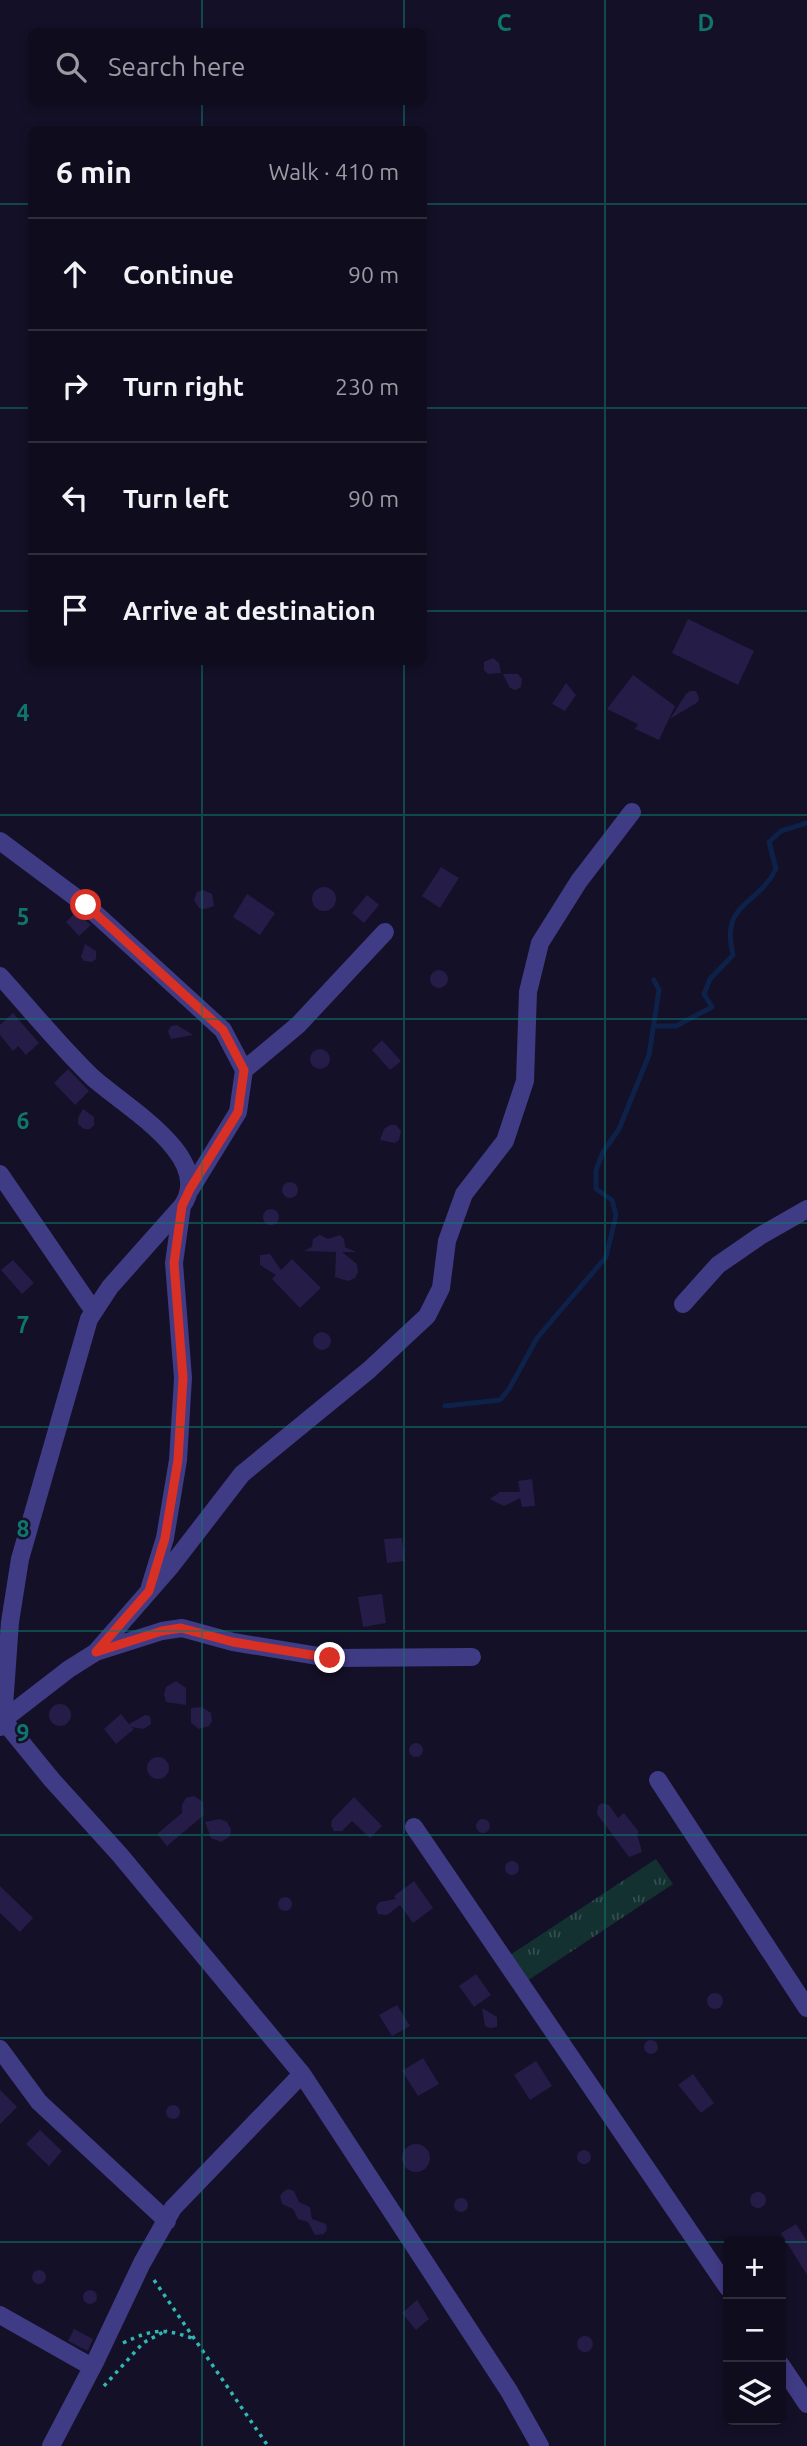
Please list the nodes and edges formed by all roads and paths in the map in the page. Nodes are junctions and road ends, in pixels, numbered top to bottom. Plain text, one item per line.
1 (632, 812) dead end
2 (0, 841) edge
3 (384, 932) dead end
4 (0, 976) edge
5 (244, 1070) junction
6 (0, 1174) edge
7 (186, 1198) junction
8 (807, 1209) edge
9 (683, 1304) dead end
10 (93, 1310) junction
11 (149, 1591) junction
12 (96, 1652) junction
13 (472, 1657) dead end
14 (1, 1724) edge
15 (659, 1780) dead end
16 (414, 1827) dead end
17 (807, 2008) edge
18 (0, 2049) edge
19 (302, 2074) junction
20 (167, 2221) junction
21 (142, 2263) junction
22 (723, 2281) edge
23 (0, 2315) edge
24 (167, 2330) junction
25 (194, 2339) junction
26 (95, 2361) junction
27 (786, 2372) edge
28 (100, 2390) dead end
29 (807, 2404) edge
30 (51, 2446) edge
31 (268, 2446) edge
32 (540, 2446) edge

1 - 11 street
2 - 5 street
3 - 5 street
4 - 7 street
5 - 7 street
6 - 10 street
7 - 10 street
7 - 11 street
8 - 9 street
10 - 14 street
11 - 12 street
12 - 13 street
12 - 14 street
14 - 19 street
15 - 17 street
16 - 22 street
18 - 20 street
19 - 20 street
19 - 32 street
20 - 21 street
21 - 25 path
21 - 26 street
23 - 26 street
24 - 25 path
24 - 26 path
24 - 28 path
25 - 31 path
26 - 30 street
27 - 29 street

